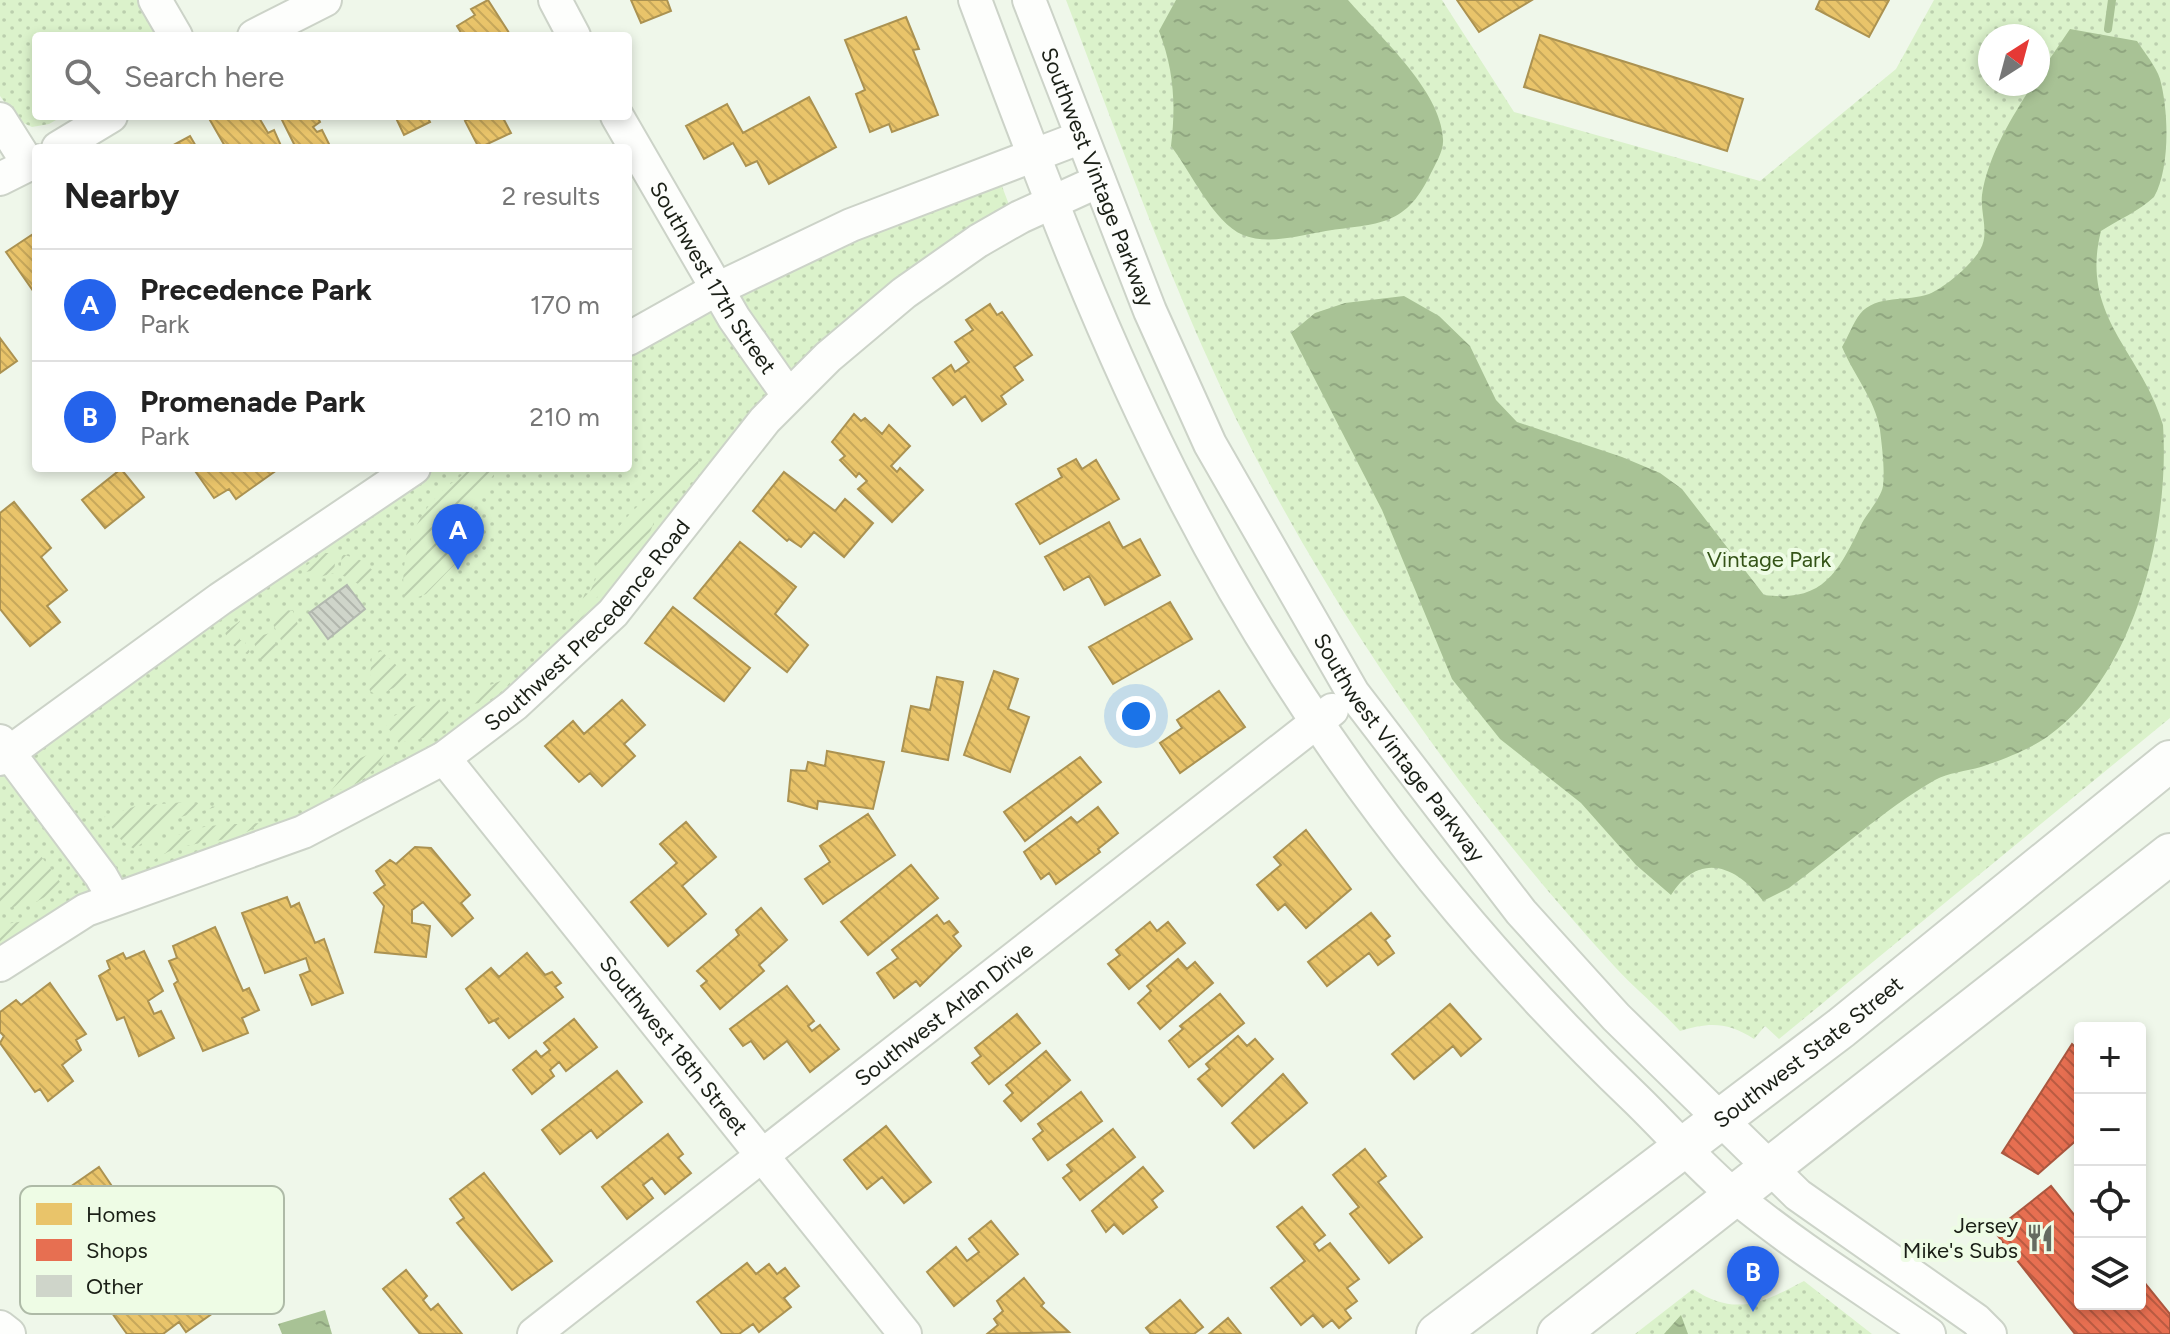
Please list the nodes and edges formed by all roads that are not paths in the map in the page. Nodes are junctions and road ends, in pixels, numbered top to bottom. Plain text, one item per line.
1 (155, 0) edge
2 (325, 0) edge
3 (555, 0) edge
4 (975, 0) edge
5 (1029, 0) edge
6 (174, 32) edge
7 (262, 32) edge
8 (572, 32) edge
9 (0, 119) edge
10 (104, 120) edge
11 (619, 120) edge
12 (1082, 137) junction
13 (65, 144) edge
14 (1032, 155) junction
15 (32, 163) edge
16 (0, 179) edge
17 (1099, 181) junction
18 (1051, 203) junction
19 (717, 289) junction
20 (632, 337) edge
21 (788, 395) junction
22 (408, 472) edge
23 (1353, 693) junction
24 (1317, 722) junction
25 (3, 751) edge
26 (444, 758) junction
27 (2170, 761) edge
28 (2170, 854) edge
29 (113, 897) junction
30 (0, 965) edge
31 (1720, 1119) junction
32 (1685, 1147) junction
33 (763, 1153) junction
34 (1768, 1168) junction
35 (1733, 1194) junction
36 (0, 1327) edge
37 (9, 1334) edge
38 (534, 1334) edge
39 (905, 1334) edge
40 (1437, 1334) edge
41 (1558, 1334) edge
42 (1929, 1334) edge
43 (1990, 1334) edge

1 - 6 street
2 - 7 street
3 - 8 street
4 - 14 street
5 - 12 street, Southwest Vintage Parkway
9 - 15 street
10 - 13 street
11 - 19 street, Southwest 17th Street
12 - 14 street
12 - 17 street, Southwest Vintage Parkway
14 - 18 street
14 - 19 street
15 - 16 street
17 - 18 street, Southwest Precedence Road
17 - 23 street, Southwest Vintage Parkway
18 - 21 street, Southwest Precedence Road
18 - 24 street
19 - 20 street
19 - 21 street, Southwest 17th Street
21 - 26 street, Southwest Precedence Road
22 - 25 street
23 - 24 street, Southwest Arlan Drive
23 - 31 street, Southwest Vintage Parkway
24 - 32 street
24 - 33 street, Southwest Arlan Drive
25 - 29 street
26 - 29 street, Southwest Precedence Road
26 - 33 street, Southwest 18th Street
27 - 31 main road, Southwest State Street
28 - 34 main road
29 - 30 street, Southwest Precedence Road
31 - 32 main road, Southwest State Street
31 - 34 street, Southwest Vintage Parkway
32 - 35 street
32 - 40 main road, Southwest State Street
33 - 38 street, Southwest Arlan Drive
33 - 39 street, Southwest 18th Street
34 - 35 main road
34 - 43 street, Southwest Vintage Parkway
35 - 41 main road
35 - 42 street
36 - 37 street

